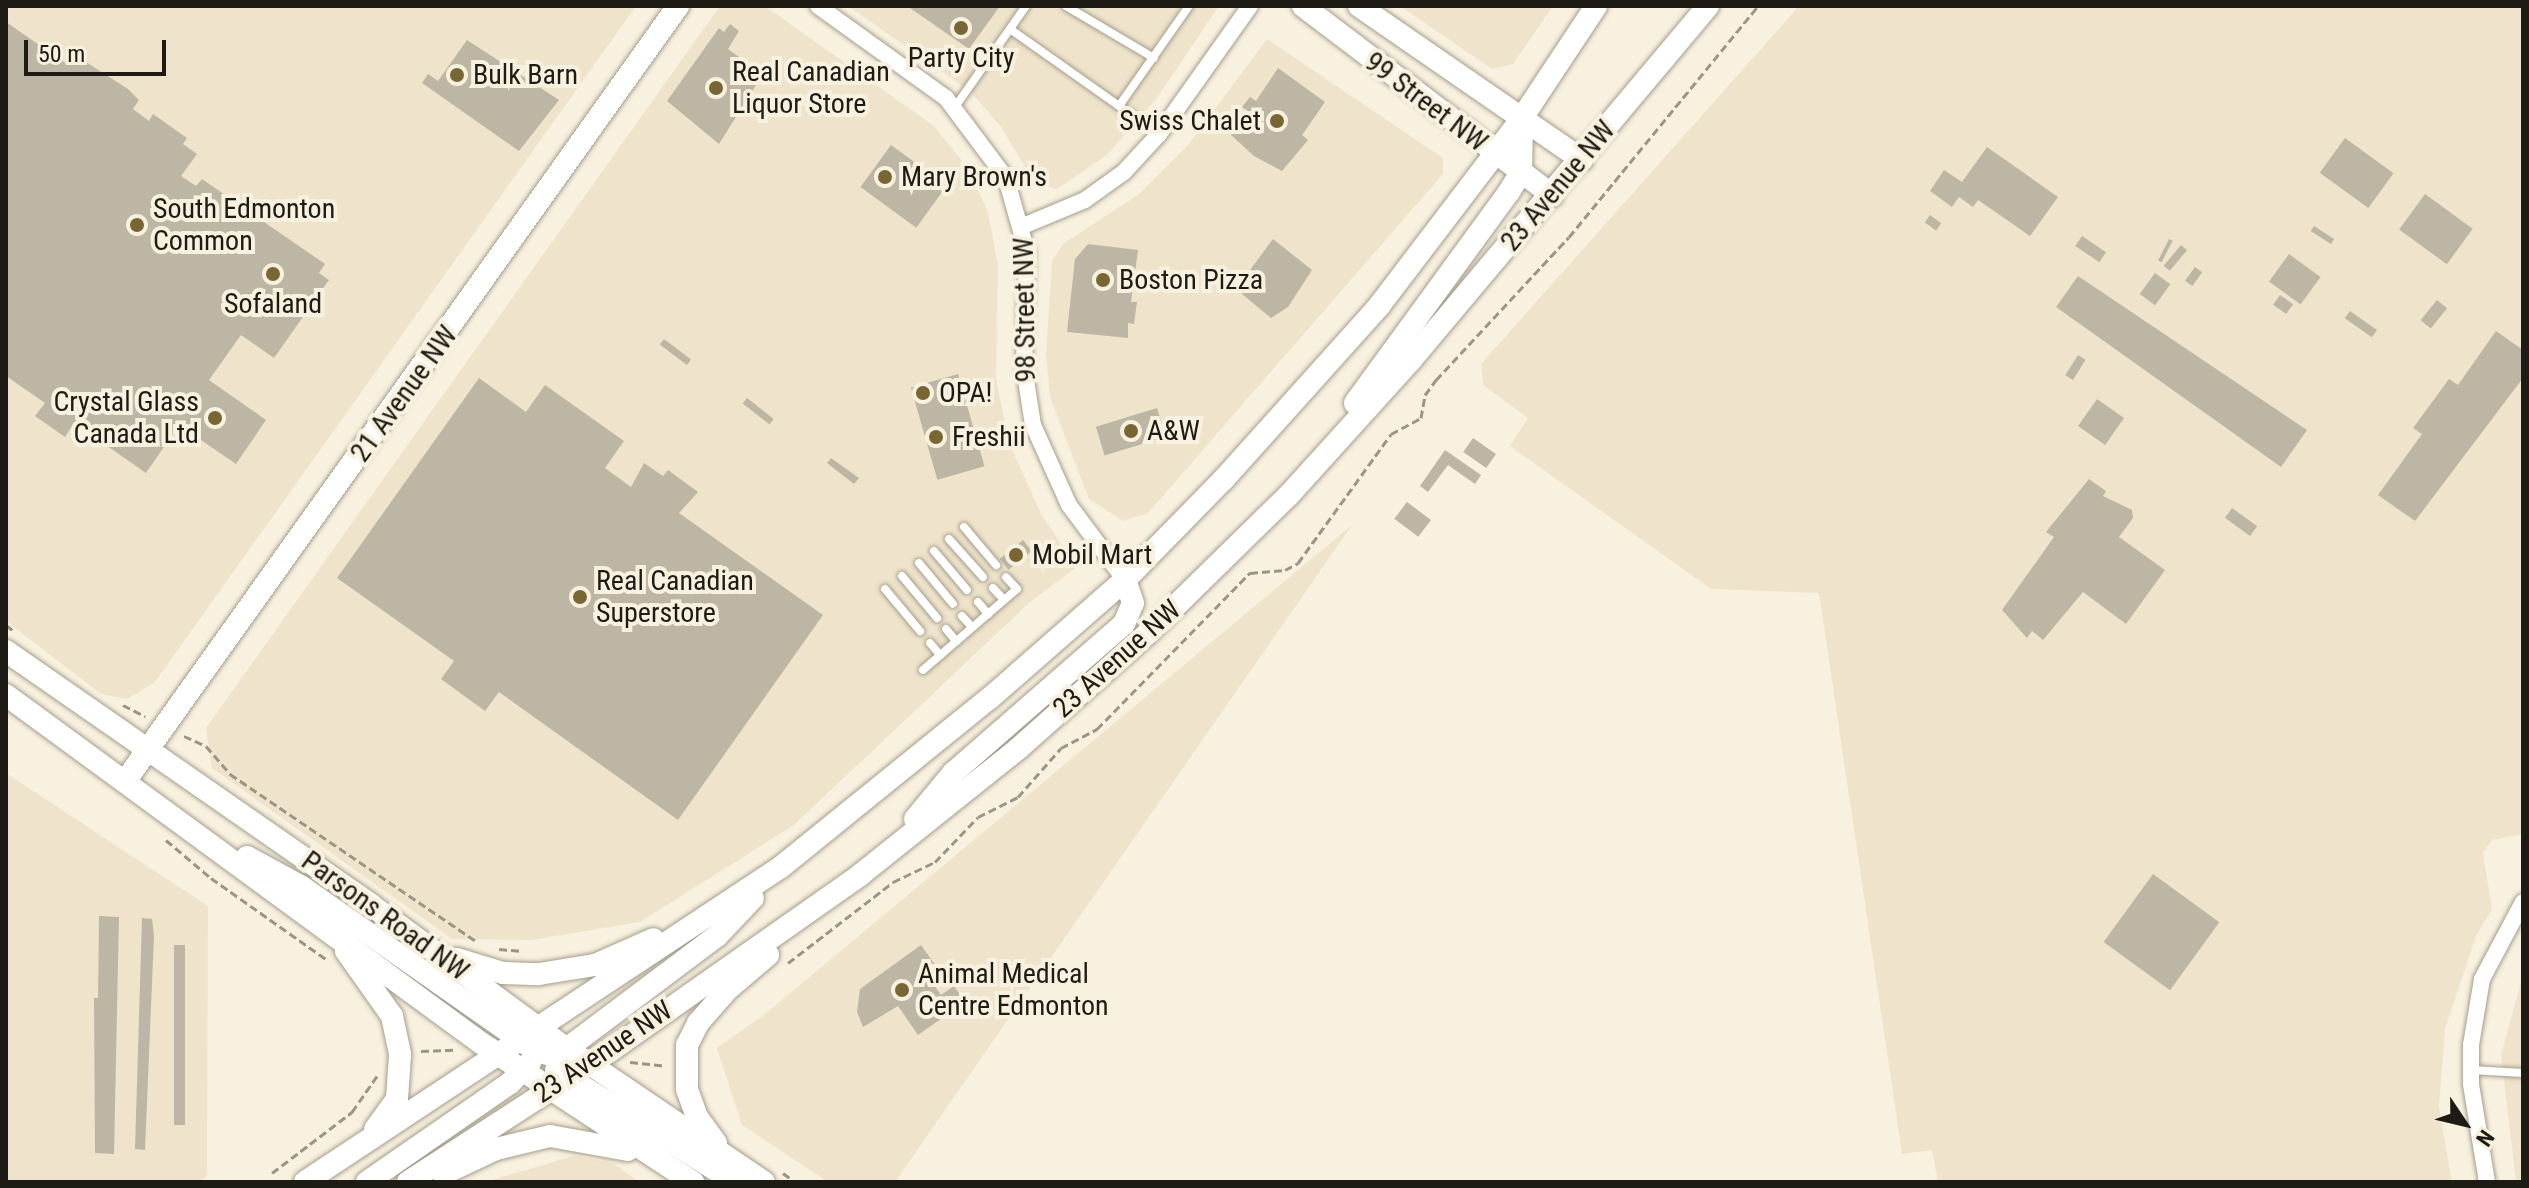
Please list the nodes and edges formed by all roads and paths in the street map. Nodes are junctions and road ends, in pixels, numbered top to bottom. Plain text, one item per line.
1 (675, 6) edge
2 (818, 6) edge
3 (1026, 6) edge
4 (1066, 6) edge
5 (1189, 6) edge
6 (1250, 6) edge
7 (1303, 6) edge
8 (1359, 6) edge
9 (1596, 6) edge
10 (1708, 6) edge
11 (1010, 29) junction
12 (1154, 58) junction
13 (1119, 106) junction
14 (955, 107) junction
15 (1522, 118) junction
16 (1159, 134) junction
17 (1496, 154) junction
18 (1582, 160) junction
19 (1521, 172) junction
20 (1552, 195) junction
21 (1023, 226) junction
22 (1289, 495) junction
23 (964, 527) dead end
24 (949, 539) dead end
25 (934, 551) dead end
26 (919, 563) dead end
27 (996, 565) dead end
28 (902, 576) dead end
29 (983, 577) dead end
30 (1006, 577) dead end
31 (1125, 580) junction
32 (993, 588) dead end
33 (885, 589) dead end
34 (967, 590) dead end
35 (1004, 600) junction
36 (978, 602) dead end
37 (953, 604) dead end
38 (988, 614) junction
39 (962, 616) dead end
40 (937, 618) dead end
41 (972, 627) junction
42 (946, 629) dead end
43 (920, 631) dead end
44 (956, 641) junction
45 (930, 643) dead end
46 (6, 651) edge
47 (940, 655) junction
48 (923, 670) dead end
49 (6, 695) edge
50 (197, 743) dead end
51 (148, 750) junction
52 (126, 780) junction
53 (159, 833) dead end
54 (219, 849) junction
55 (884, 857) junction
56 (781, 867) junction
57 (860, 875) junction
58 (2523, 902) edge
59 (371, 905) junction
60 (727, 906) junction
61 (331, 931) junction
62 (529, 952) dead end
63 (337, 967) dead end
64 (461, 1051) dead end
65 (410, 1053) dead end
66 (501, 1057) junction
67 (543, 1059) junction
68 (624, 1062) dead end
69 (589, 1064) junction
70 (677, 1067) dead end
71 (381, 1068) dead end
72 (2471, 1070) junction
73 (2523, 1073) edge
74 (361, 1144) junction
75 (272, 1173) dead end
76 (767, 1177) edge
77 (305, 1182) edge
78 (367, 1182) edge
79 (408, 1182) edge
80 (428, 1182) edge
81 (690, 1182) edge
82 (735, 1182) edge
83 (795, 1182) edge
84 (2487, 1182) edge

1 - 51 main road, 21 Avenue NW
2 - 14 street, 98 Street NW
3 - 11 lane
4 - 12 lane
5 - 12 lane
6 - 16 street
7 - 17 main road, 99 Street NW
8 - 15 main road, 99 Street NW
9 - 15 main road, 23 Avenue NW
10 - 18 main road, 23 Avenue NW
11 - 13 lane
11 - 14 lane
12 - 13 lane
13 - 16 lane
14 - 21 street, 98 Street NW
15 - 17 main road, 23 Avenue NW
15 - 18 main road, 99 Street NW
15 - 19 main road
16 - 21 street
17 - 19 main road, 99 Street NW
17 - 31 main road, 23 Avenue NW
18 - 20 main road, 23 Avenue NW
19 - 20 main road, 99 Street NW
19 - 22 main road
20 - 22 main road, 23 Avenue NW
21 - 31 street, 98 Street NW
22 - 55 main road, 23 Avenue NW
23 - 27 lane
24 - 29 lane
25 - 34 lane
26 - 37 lane
28 - 40 lane
30 - 35 lane
31 - 55 main road
31 - 56 main road, 23 Avenue NW
32 - 35 lane
33 - 43 lane
35 - 38 lane
36 - 38 lane
38 - 41 lane
39 - 41 lane
41 - 44 lane
42 - 44 lane
44 - 47 lane
45 - 47 lane
46 - 51 main road, Parsons Road NW
47 - 48 lane
49 - 52 main road, Parsons Road NW
50 - 62 path
51 - 52 main road, 21 Avenue NW
51 - 59 main road, Parsons Road NW
52 - 54 main road, Parsons Road NW
53 - 63 path
54 - 61 main road, Parsons Road NW
54 - 67 main road
55 - 57 main road, 23 Avenue NW
56 - 60 main road, 23 Avenue NW
56 - 67 main road
57 - 69 main road, 23 Avenue NW
57 - 76 main road
58 - 72 street
59 - 60 main road
59 - 67 main road, Parsons Road NW
60 - 67 main road, 23 Avenue NW
61 - 66 main road, Parsons Road NW
61 - 74 main road
64 - 65 path
66 - 67 main road, Parsons Road NW
66 - 74 main road, 23 Avenue NW
67 - 69 main road, 23 Avenue NW
67 - 78 main road
67 - 79 main road, 23 Avenue NW
67 - 81 main road, Parsons Road NW
67 - 82 main road
68 - 70 path
69 - 76 main road
71 - 75 path
72 - 73 lane
72 - 84 street
74 - 77 main road, 23 Avenue NW
76 - 83 path
80 - 81 main road

